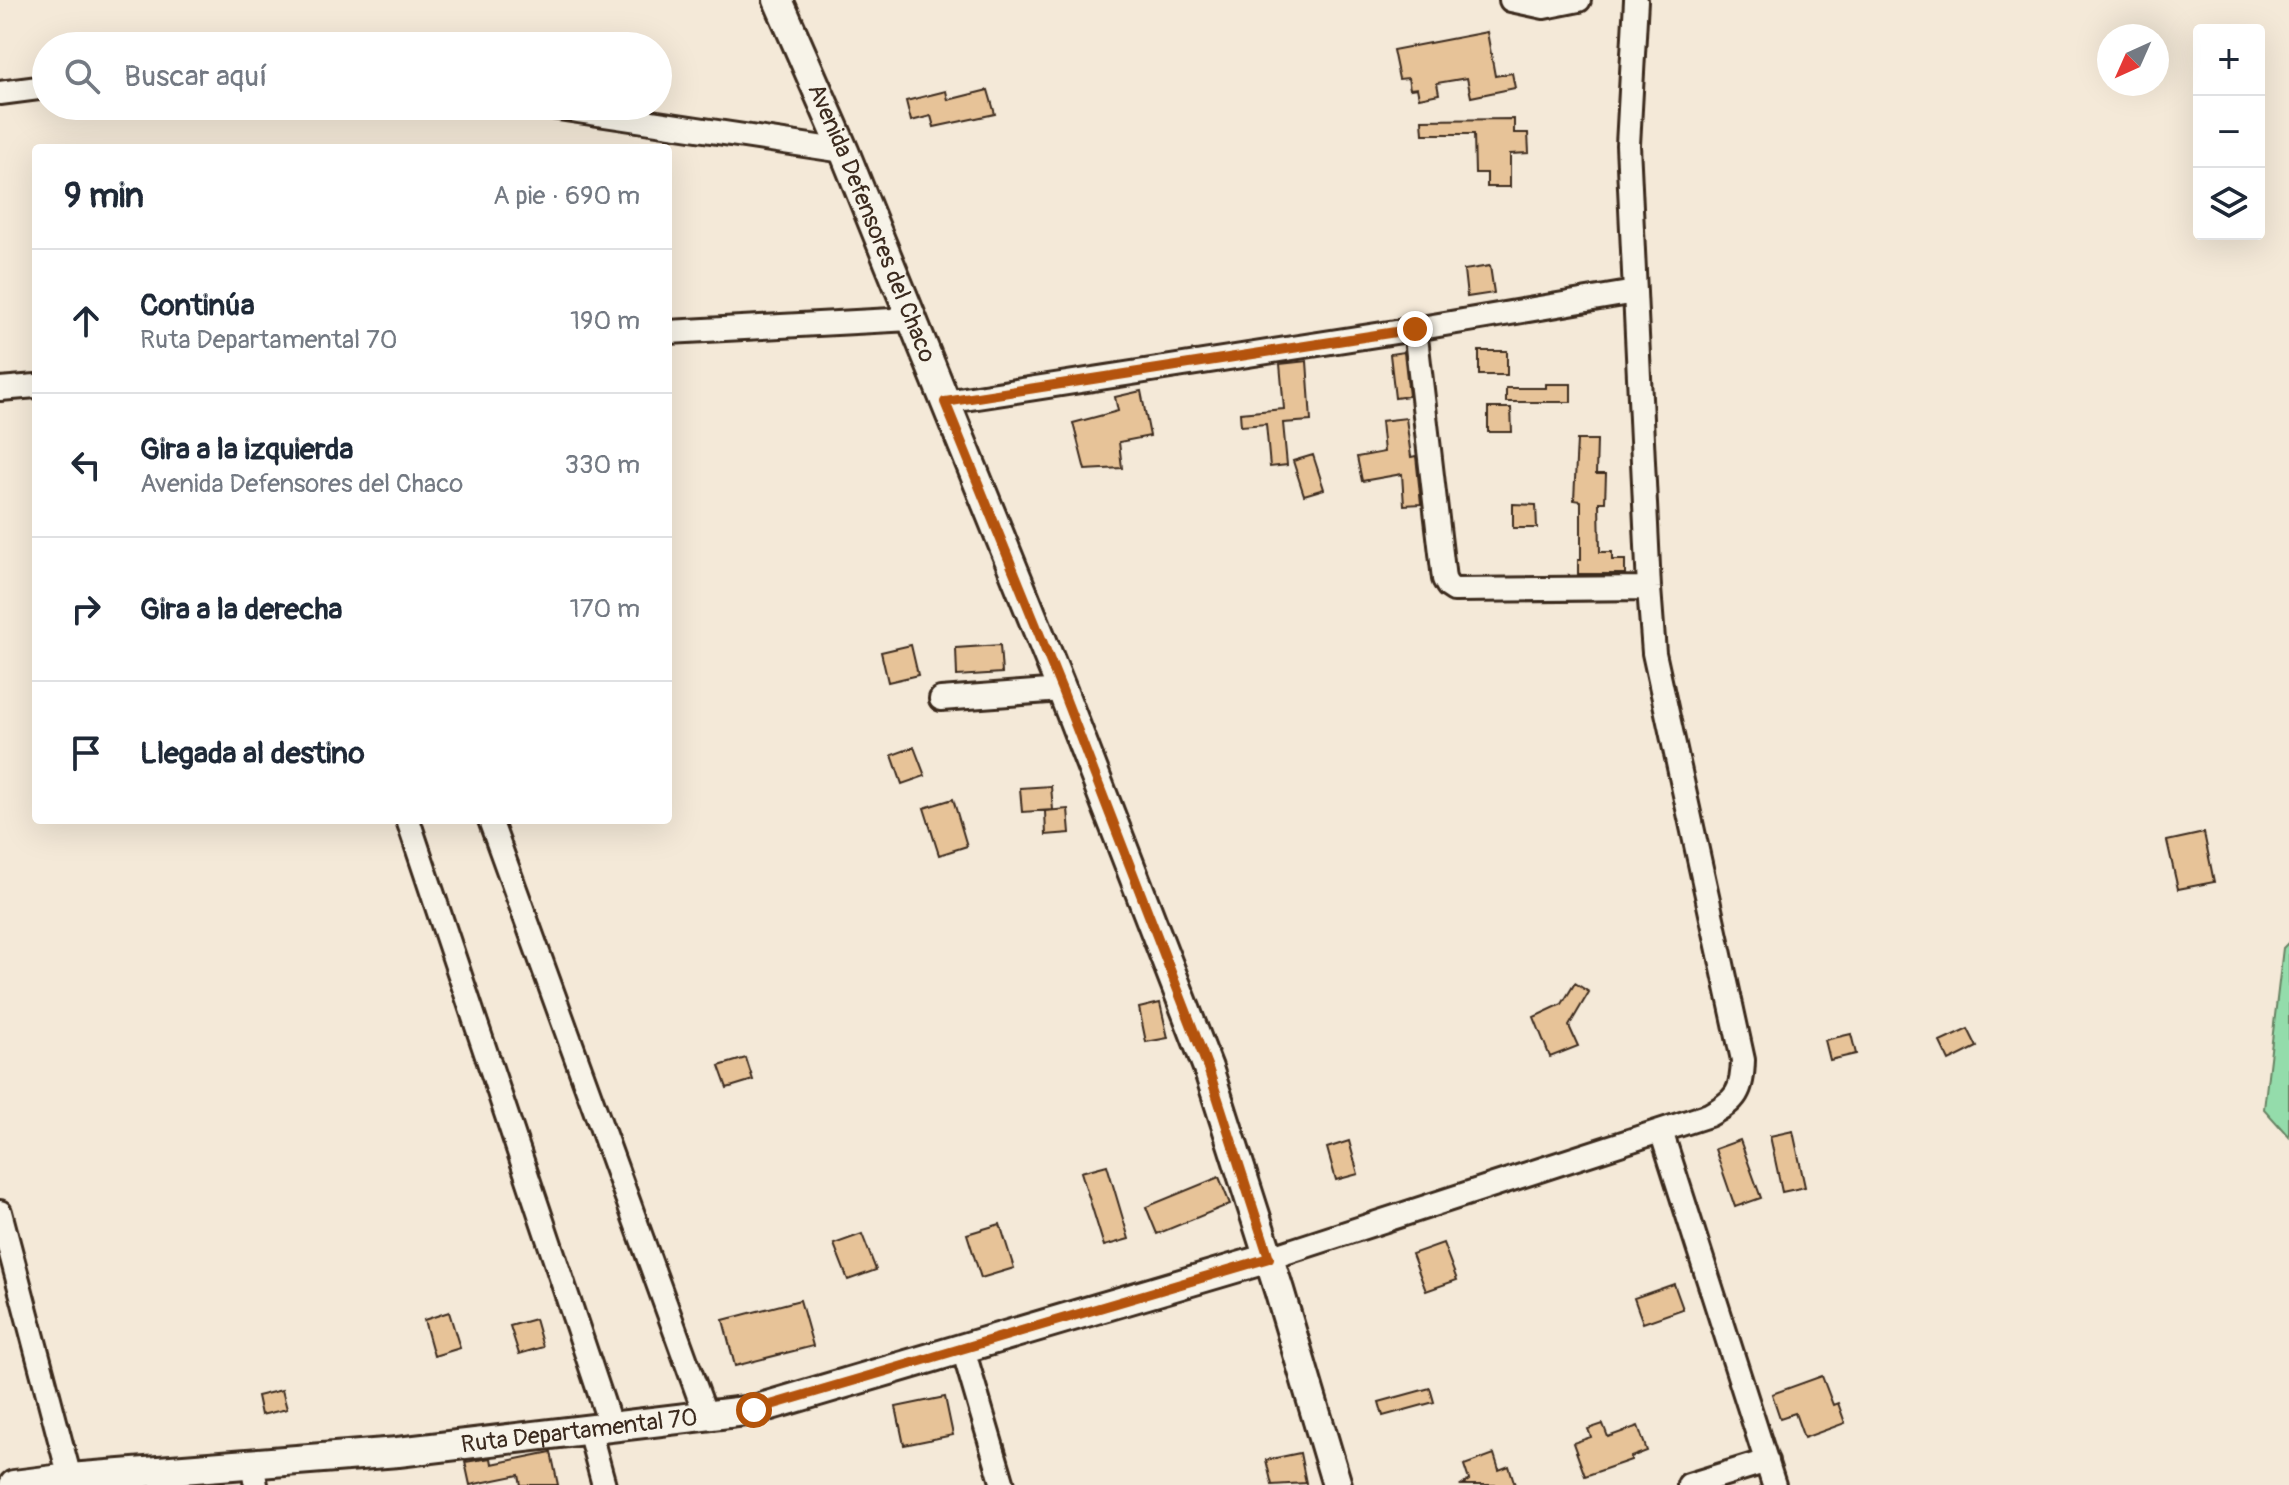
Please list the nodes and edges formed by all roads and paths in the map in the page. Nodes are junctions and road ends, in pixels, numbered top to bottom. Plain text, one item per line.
1 (778, 0) edge
2 (1511, 0) edge
3 (1579, 0) edge
4 (1636, 0) edge
5 (32, 89) edge
6 (0, 93) edge
7 (638, 120) edge
8 (844, 151) junction
9 (1635, 292) junction
10 (911, 319) junction
11 (1415, 329) junction
12 (672, 332) edge
13 (32, 386) edge
14 (0, 389) edge
15 (945, 402) junction
16 (1649, 588) junction
17 (1062, 690) junction
18 (941, 699) dead end
19 (409, 824) edge
20 (491, 824) edge
21 (1661, 1131) junction
22 (0, 1212) edge
23 (1269, 1258) junction
24 (963, 1349) junction
25 (706, 1416) junction
26 (600, 1428) junction
27 (1767, 1461) junction
28 (254, 1474) edge
29 (70, 1478) junction
30 (14, 1485) edge
31 (604, 1485) edge
32 (1003, 1485) edge
33 (1337, 1485) edge
34 (1689, 1485) edge
35 (1774, 1485) edge

1 - 8 main road, Avenida Defensores del Chaco
2 - 3 street
4 - 9 street
5 - 6 street
7 - 8 street
8 - 10 main road, Avenida Defensores del Chaco
9 - 11 street
9 - 16 street
10 - 12 street
10 - 15 main road, Avenida Defensores del Chaco
11 - 15 street
11 - 16 street
13 - 14 street
15 - 17 main road, Avenida Defensores del Chaco
16 - 21 street
17 - 18 street
17 - 23 main road, Avenida Defensores del Chaco
19 - 26 street
20 - 25 street
21 - 23 street
21 - 27 street
22 - 29 street
23 - 24 main road, Ruta Departamental 70
23 - 33 main road, Avenida Defensores del Chaco
24 - 25 main road, Ruta Departamental 70
24 - 32 street
25 - 26 main road, Ruta Departamental 70
26 - 28 main road, Ruta Departamental 70
26 - 31 street
27 - 34 street
27 - 35 street
28 - 29 main road, Ruta Departamental 70
29 - 30 main road, Ruta Departamental 70

